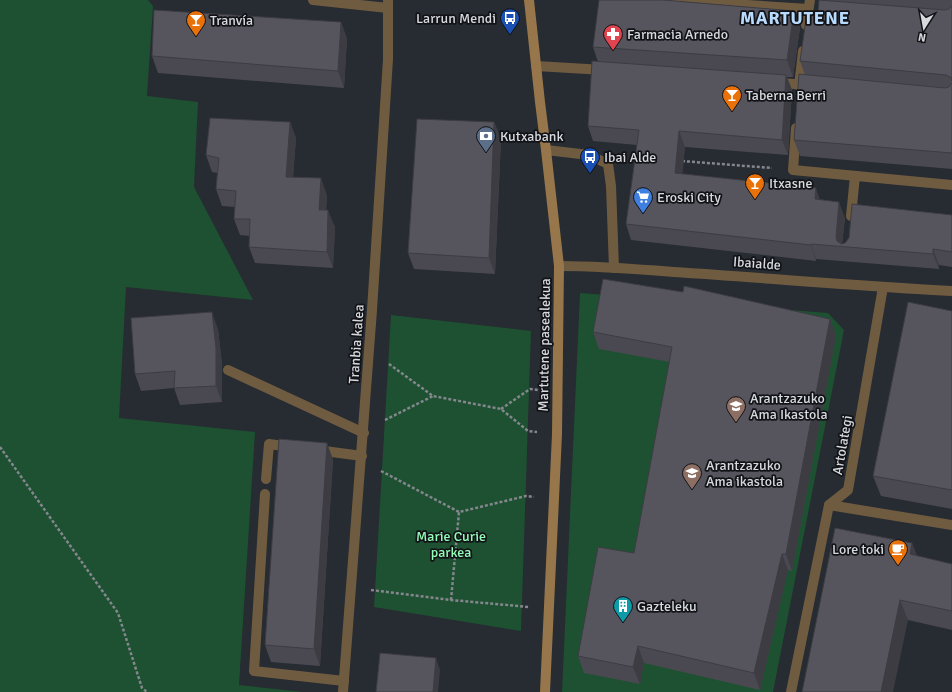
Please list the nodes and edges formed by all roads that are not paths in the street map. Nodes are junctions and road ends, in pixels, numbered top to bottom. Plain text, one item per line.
1 (313, 0) edge
2 (529, 0) edge
3 (670, 0) edge
4 (388, 4) edge
5 (811, 6) edge
6 (536, 66) junction
7 (616, 71) edge
8 (767, 82) edge
9 (799, 84) junction
10 (822, 86) edge
11 (798, 100) edge
12 (797, 115) edge
13 (546, 150) junction
14 (855, 176) junction
15 (952, 185) edge
16 (851, 222) edge
17 (559, 266) junction
18 (614, 268) junction
19 (883, 287) junction
20 (952, 291) edge
21 (228, 370) dead end
22 (364, 433) junction
23 (362, 456) junction
24 (266, 479) dead end
25 (265, 494) dead end
26 (829, 505) junction
27 (952, 525) edge
28 (344, 682) junction
29 (343, 692) edge
30 (545, 692) edge
31 (791, 692) edge

1 - 4 street, Tranbia kalea
2 - 6 main road, Martutene pasealekua
3 - 5 street
4 - 22 street, Tranbia kalea
5 - 9 street
6 - 7 street
6 - 13 main road, Martutene pasealekua
8 - 9 street
9 - 10 street
9 - 11 street
12 - 14 street
13 - 17 main road, Martutene pasealekua
13 - 18 street
14 - 15 street
14 - 16 street
17 - 18 street, Ibaialde
17 - 30 main road, Martutene pasealekua
18 - 19 street, Ibaialde
19 - 20 street, Ibaialde
19 - 26 street, Artolategi
21 - 22 street
22 - 23 street, Tranbia kalea
23 - 24 street
23 - 28 street, Tranbia kalea
25 - 28 street
26 - 27 street
26 - 31 street
28 - 29 street, Tranbia kalea

